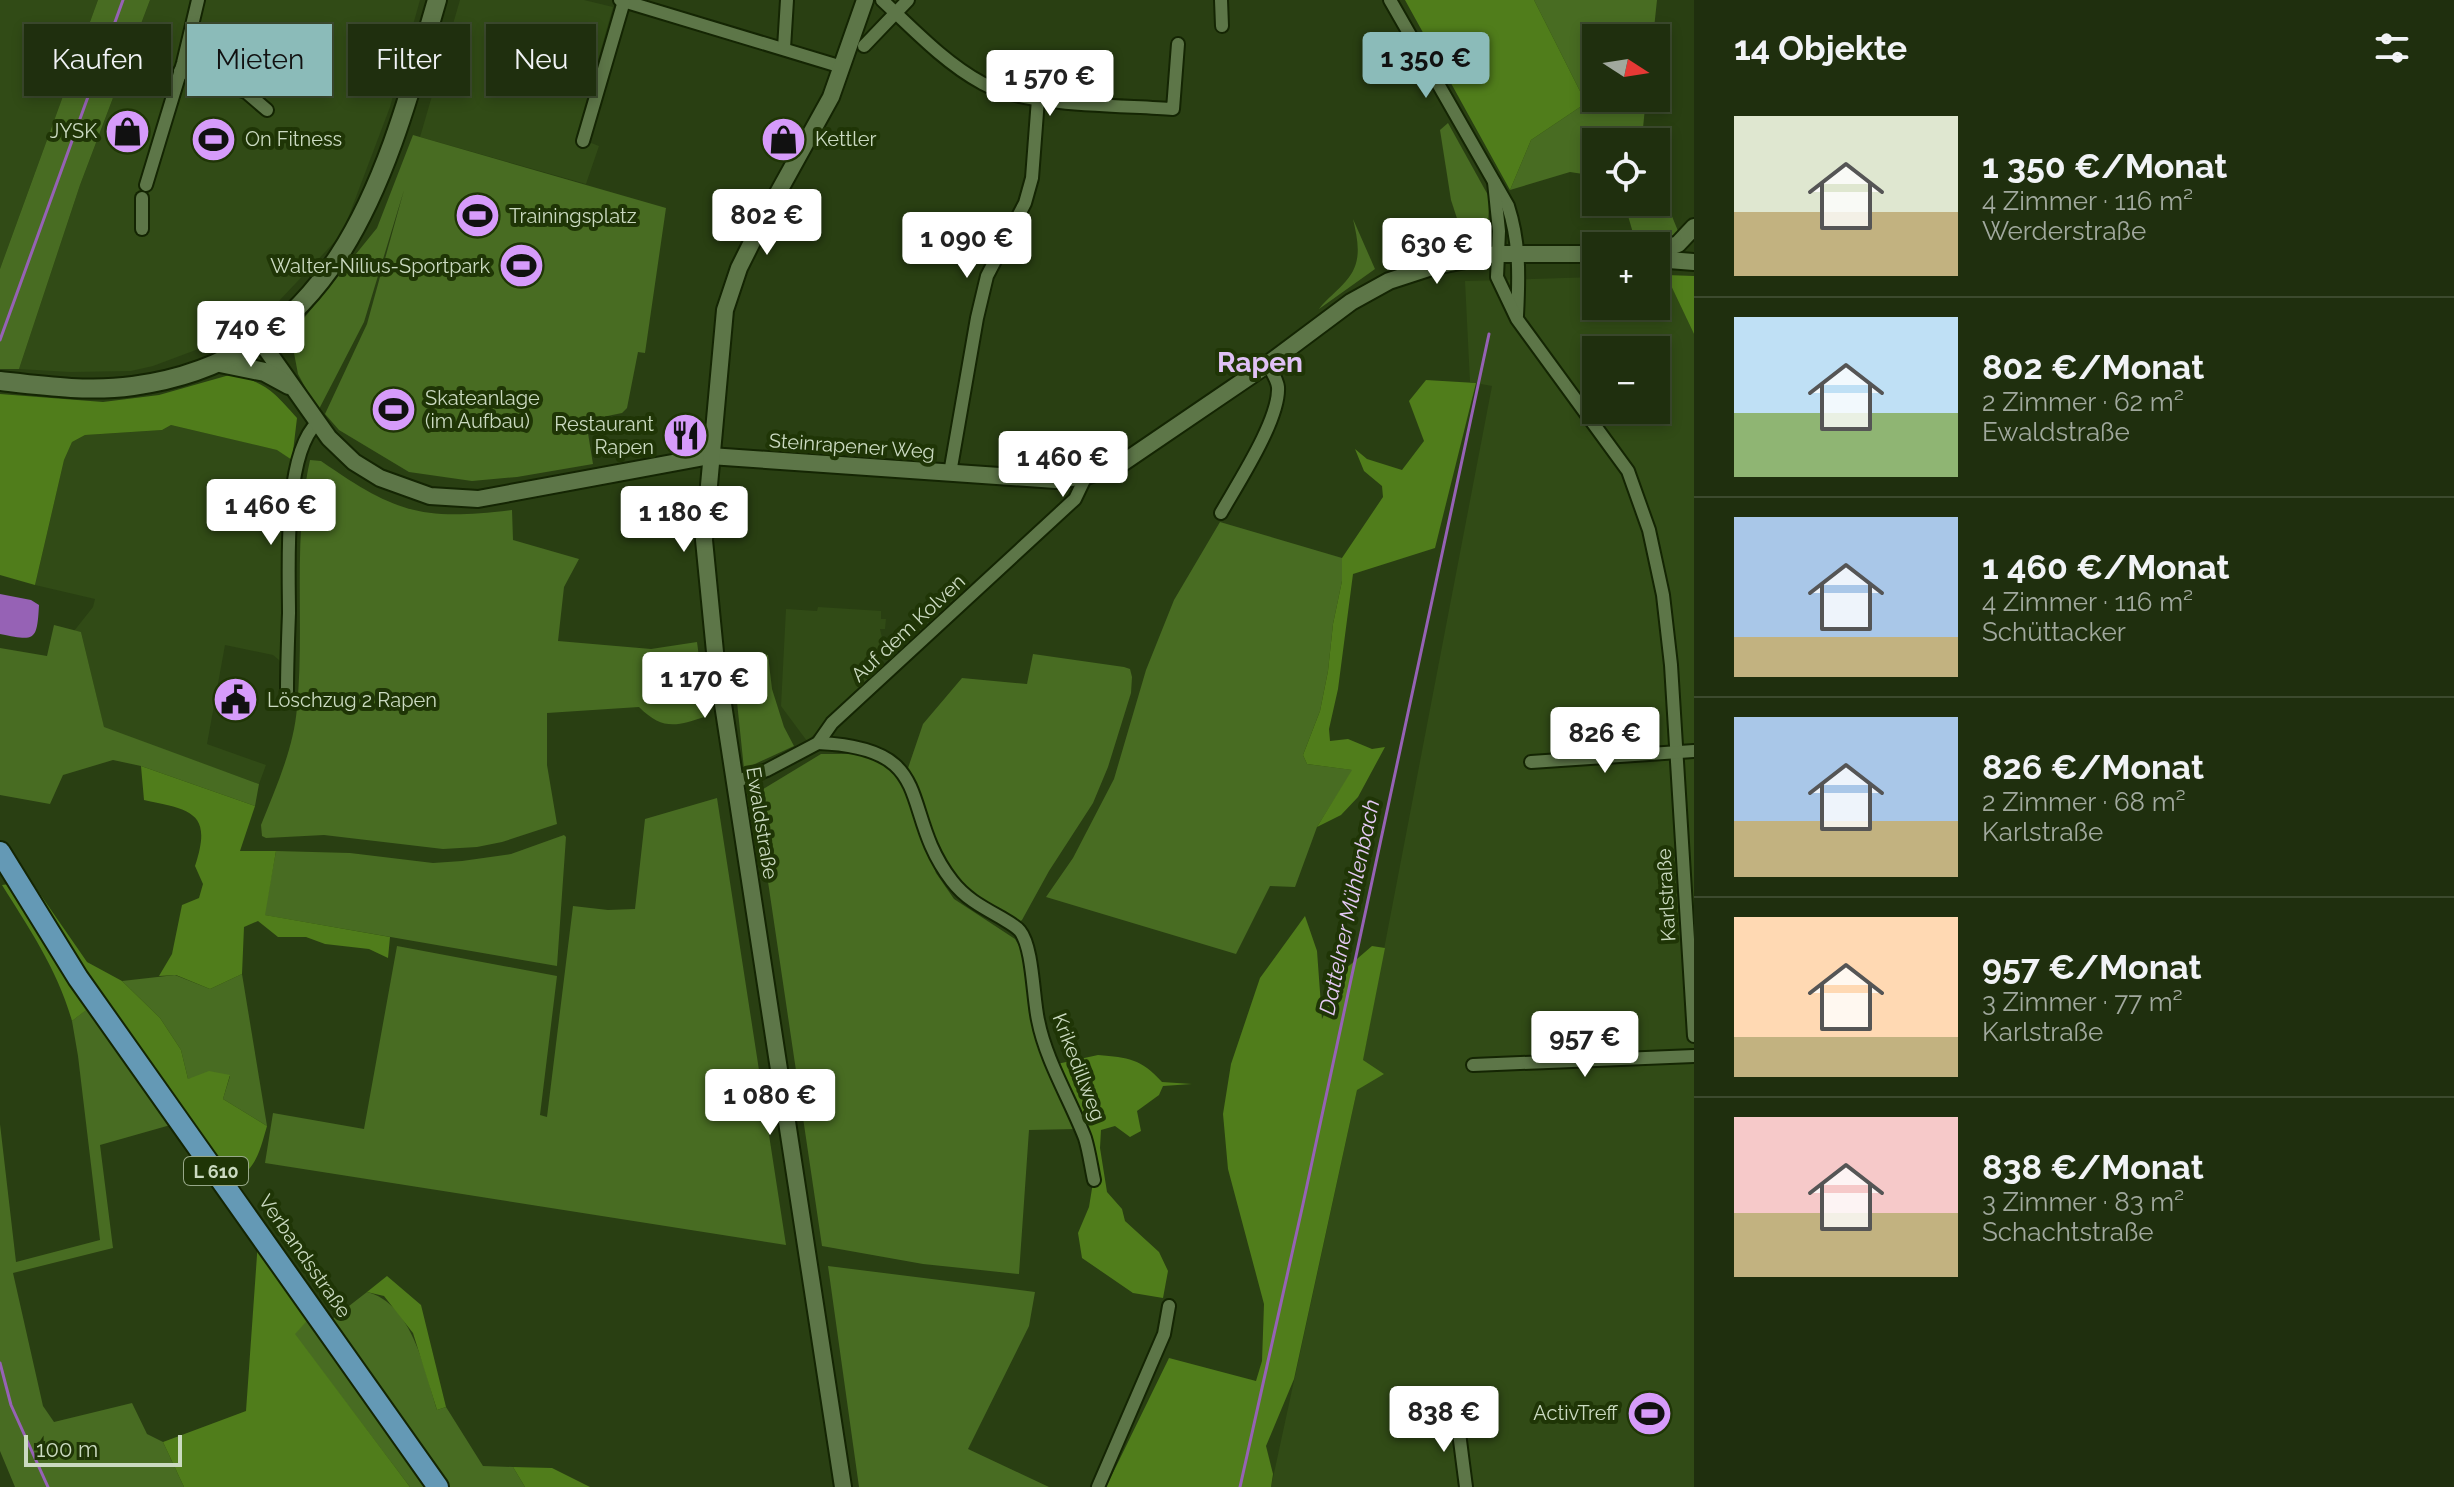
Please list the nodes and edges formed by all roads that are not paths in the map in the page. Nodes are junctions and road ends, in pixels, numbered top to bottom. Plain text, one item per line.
1 (198, 0) edge
2 (437, 0) edge
3 (787, 0) edge
4 (865, 0) edge
5 (882, 0) edge
6 (908, 0) edge
7 (1221, 0) edge
8 (1390, 0) edge
9 (622, 1) edge
10 (895, 12) junction
11 (1222, 26) dead end
12 (1178, 44) dead end
13 (864, 46) dead end
14 (784, 48) junction
15 (842, 67) junction
16 (180, 71) junction
17 (1038, 99) junction
18 (267, 110) dead end
19 (583, 141) dead end
20 (1494, 182) junction
21 (1694, 227) edge
22 (142, 229) dead end
23 (1694, 240) edge
24 (1670, 247) edge
25 (1519, 253) junction
26 (1496, 254) junction
27 (1582, 254) edge
28 (1670, 260) edge
29 (1692, 262) edge
30 (1517, 319) junction
31 (259, 339) junction
32 (220, 363) junction
33 (1268, 364) junction
34 (0, 381) edge
35 (289, 385) junction
36 (317, 423) junction
37 (710, 456) junction
38 (950, 473) junction
39 (1086, 476) junction
40 (1221, 513) dead end
41 (287, 692) dead end
42 (818, 743) junction
43 (1694, 751) edge
44 (1677, 752) junction
45 (1531, 762) dead end
46 (735, 782) junction
47 (0, 852) edge
48 (1694, 1036) edge
49 (1694, 1056) edge
50 (1473, 1065) dead end
51 (1094, 1180) dead end
52 (1169, 1306) dead end
53 (1457, 1417) dead end
54 (438, 1487) edge
55 (843, 1487) edge
56 (1098, 1487) edge
57 (1466, 1487) edge

1 - 16 street
2 - 31 main road
3 - 14 street
4 - 15 street, Ewaldstraße
5 - 10 street
6 - 10 street
7 - 11 street
8 - 20 street
9 - 14 street
9 - 19 street
10 - 13 street
10 - 17 street
12 - 17 street
14 - 15 street
15 - 37 street, Ewaldstraße
16 - 18 street
16 - 22 street
17 - 38 street
20 - 25 street
20 - 26 street, Karlstraße
21 - 24 street
23 - 29 street
25 - 26 street, Steinrapener Weg
25 - 27 street, Steinrapener Weg
25 - 30 street
26 - 30 street, Karlstraße
26 - 33 street, Steinrapener Weg
28 - 29 street
30 - 44 street, Karlstraße
31 - 32 main road
31 - 35 street, Steinrapener Weg
32 - 34 main road
32 - 35 main road
33 - 39 street, Steinrapener Weg
33 - 40 street
35 - 36 street, Steinrapener Weg
36 - 37 street, Steinrapener Weg
36 - 41 street
37 - 38 street, Steinrapener Weg
37 - 46 street, Ewaldstraße
38 - 39 street, Steinrapener Weg
39 - 42 street, Auf dem Kolven
42 - 46 street, Auf dem Kolven
42 - 51 street, Krikedillweg
43 - 44 street
44 - 45 street
44 - 48 street, Karlstraße
46 - 55 street, Ewaldstraße
47 - 54 main road, Verbandsstraße / L 610
49 - 50 street
52 - 56 street
53 - 57 street

